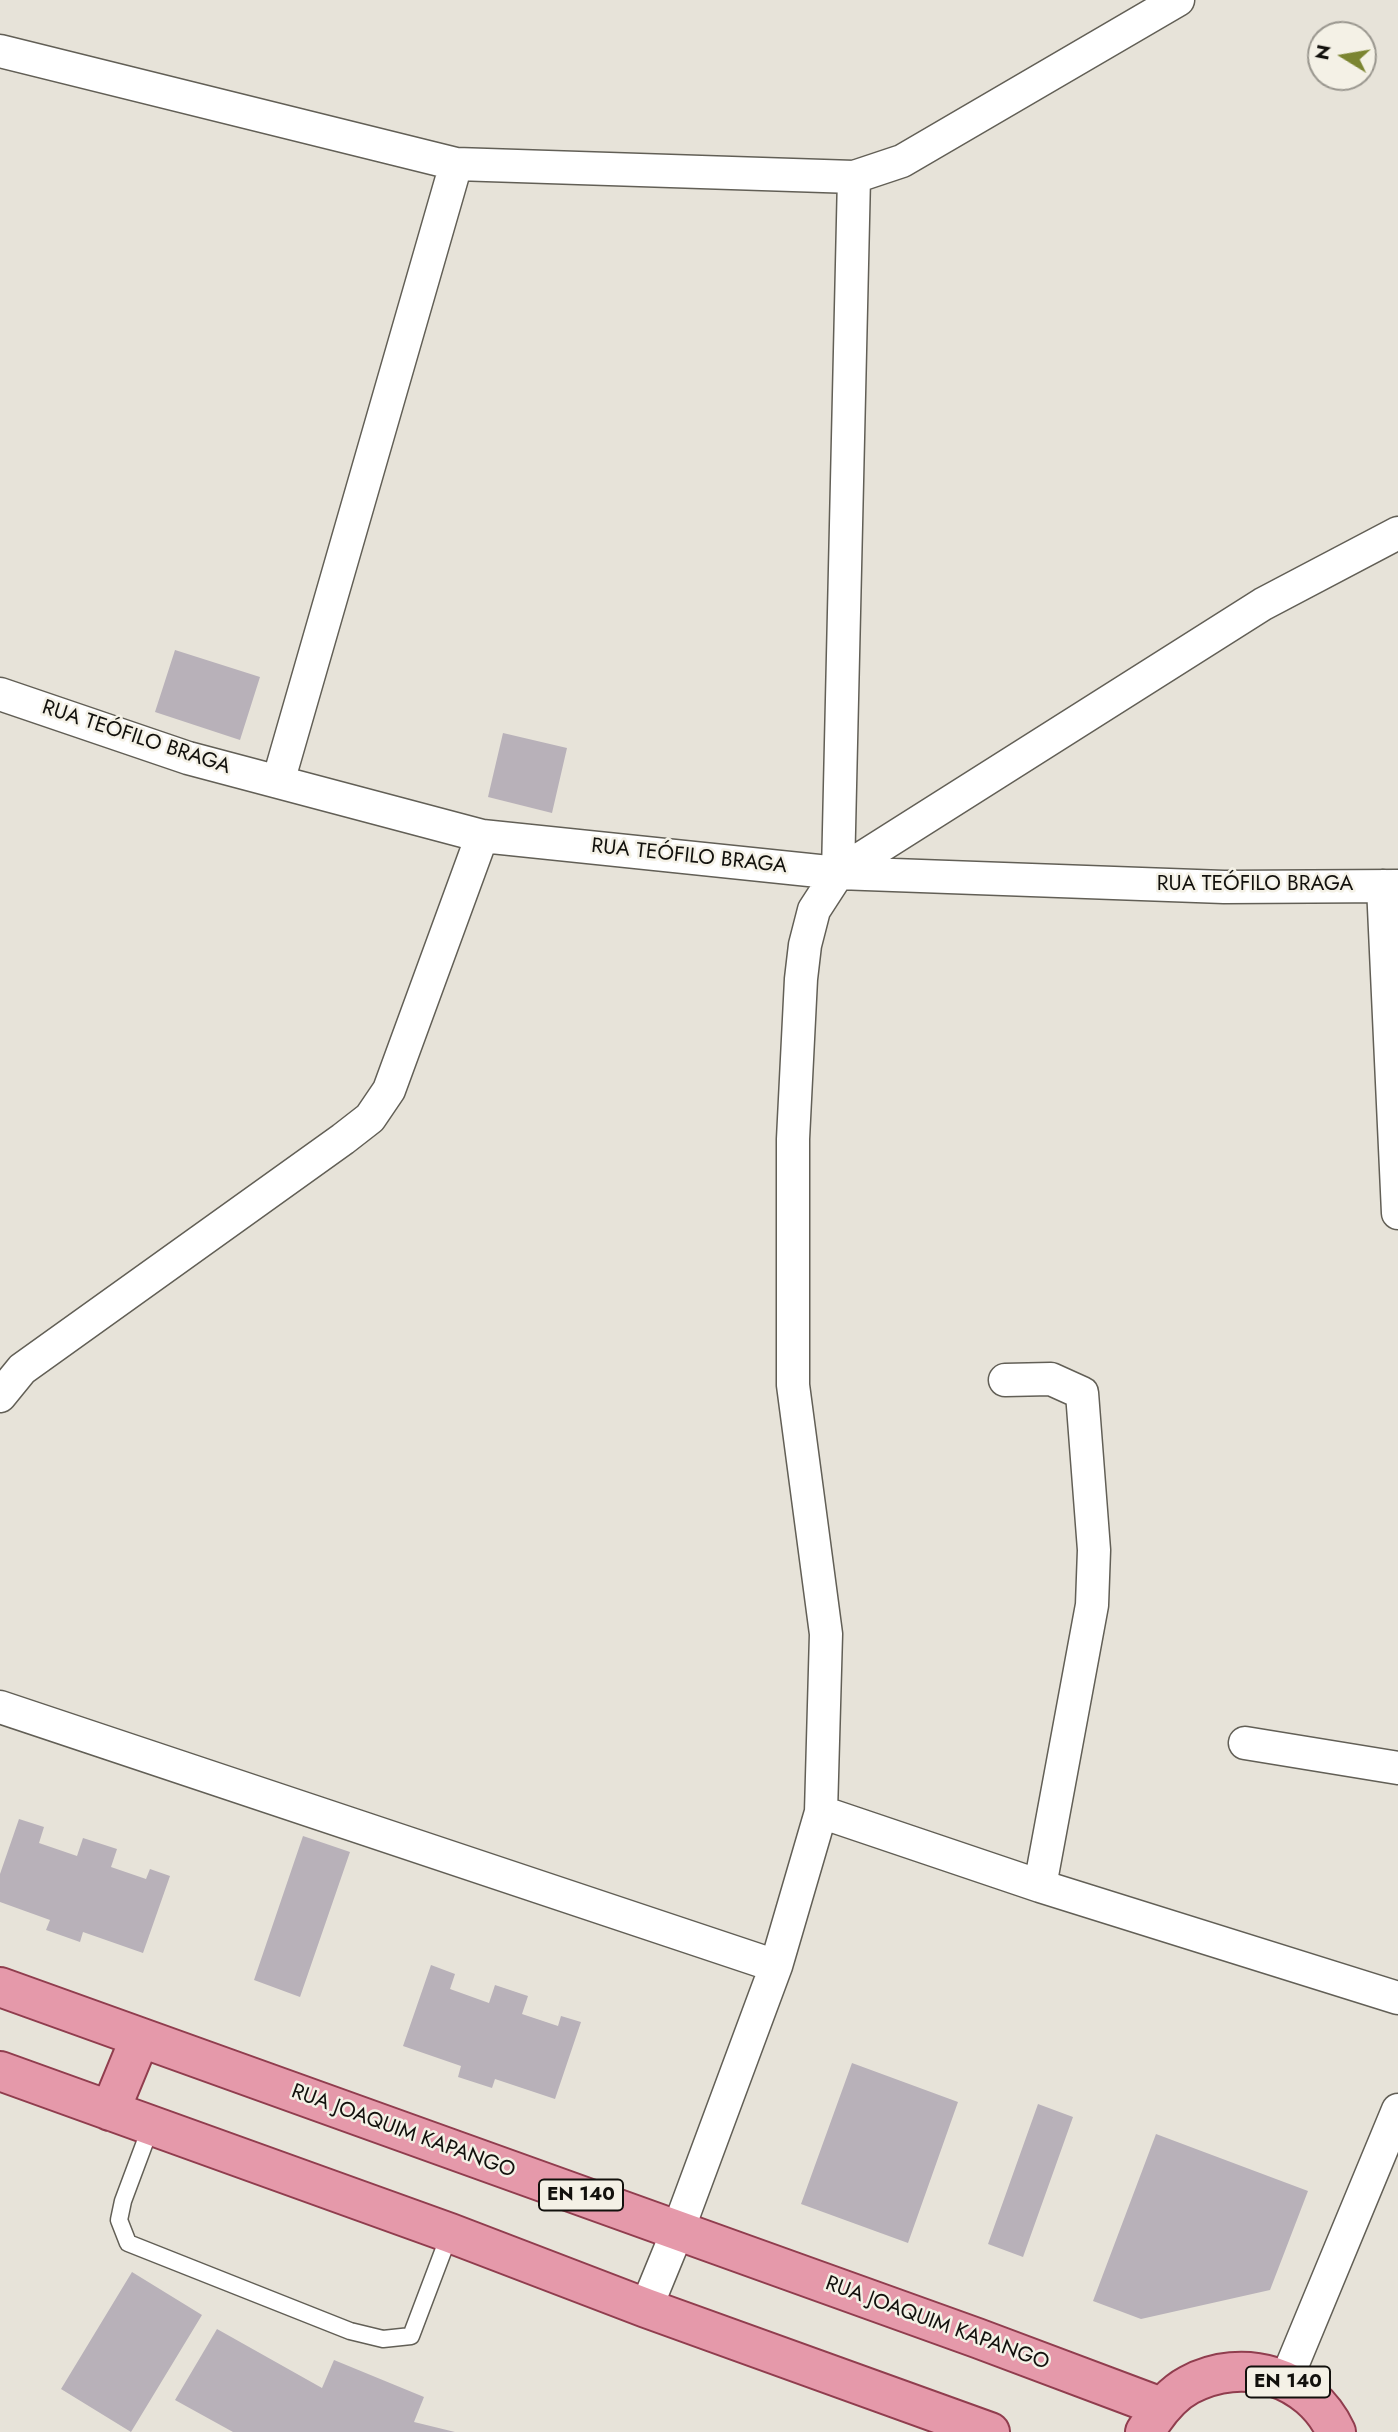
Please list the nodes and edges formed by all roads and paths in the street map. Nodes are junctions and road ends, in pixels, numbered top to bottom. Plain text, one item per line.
1 (1178, 0) edge
2 (0, 51) edge
3 (456, 164) junction
4 (855, 177) junction
5 (1398, 533) edge
6 (0, 694) edge
7 (278, 782) junction
8 (482, 836) junction
9 (838, 873) junction
10 (1390, 886) edge
11 (1398, 1213) edge
12 (1005, 1380) dead end
13 (0, 1396) edge
14 (0, 1707) edge
15 (1245, 1743) dead end
16 (1398, 1768) edge
17 (821, 1812) junction
18 (1040, 1886) junction
19 (776, 1966) junction
20 (0, 1987) edge
21 (1398, 1998) edge
22 (140, 2038) junction
23 (0, 2071) edge
24 (1398, 2109) edge
25 (110, 2111) junction
26 (151, 2125) junction
27 (678, 2230) junction
28 (450, 2233) junction
29 (646, 2308) junction
30 (1286, 2380) junction
31 (1153, 2420) edge
32 (990, 2432) edge
33 (1336, 2432) edge

1 - 4 street
2 - 3 street
3 - 4 street
3 - 7 street
4 - 9 street
5 - 9 street
6 - 7 street, RUA TEÓFILO BRAGA
7 - 8 street, RUA TEÓFILO BRAGA
8 - 9 street, RUA TEÓFILO BRAGA
8 - 13 street
9 - 10 street, RUA TEÓFILO BRAGA
9 - 17 street
10 - 11 street
12 - 18 street
14 - 19 street
15 - 16 street
17 - 18 street
17 - 19 street
18 - 21 street
19 - 27 street
20 - 22 main road, RUA JOAQUIM KAPANGO / EN 140
22 - 25 main road
22 - 27 main road, RUA JOAQUIM KAPANGO / EN 140
23 - 25 main road
24 - 30 street
25 - 26 main road
26 - 28 main road
26 - 28 lane
27 - 29 street
27 - 31 main road, RUA JOAQUIM KAPANGO / EN 140
28 - 29 main road
29 - 32 main road
30 - 31 main road, EN 140
30 - 33 main road, EN 140

